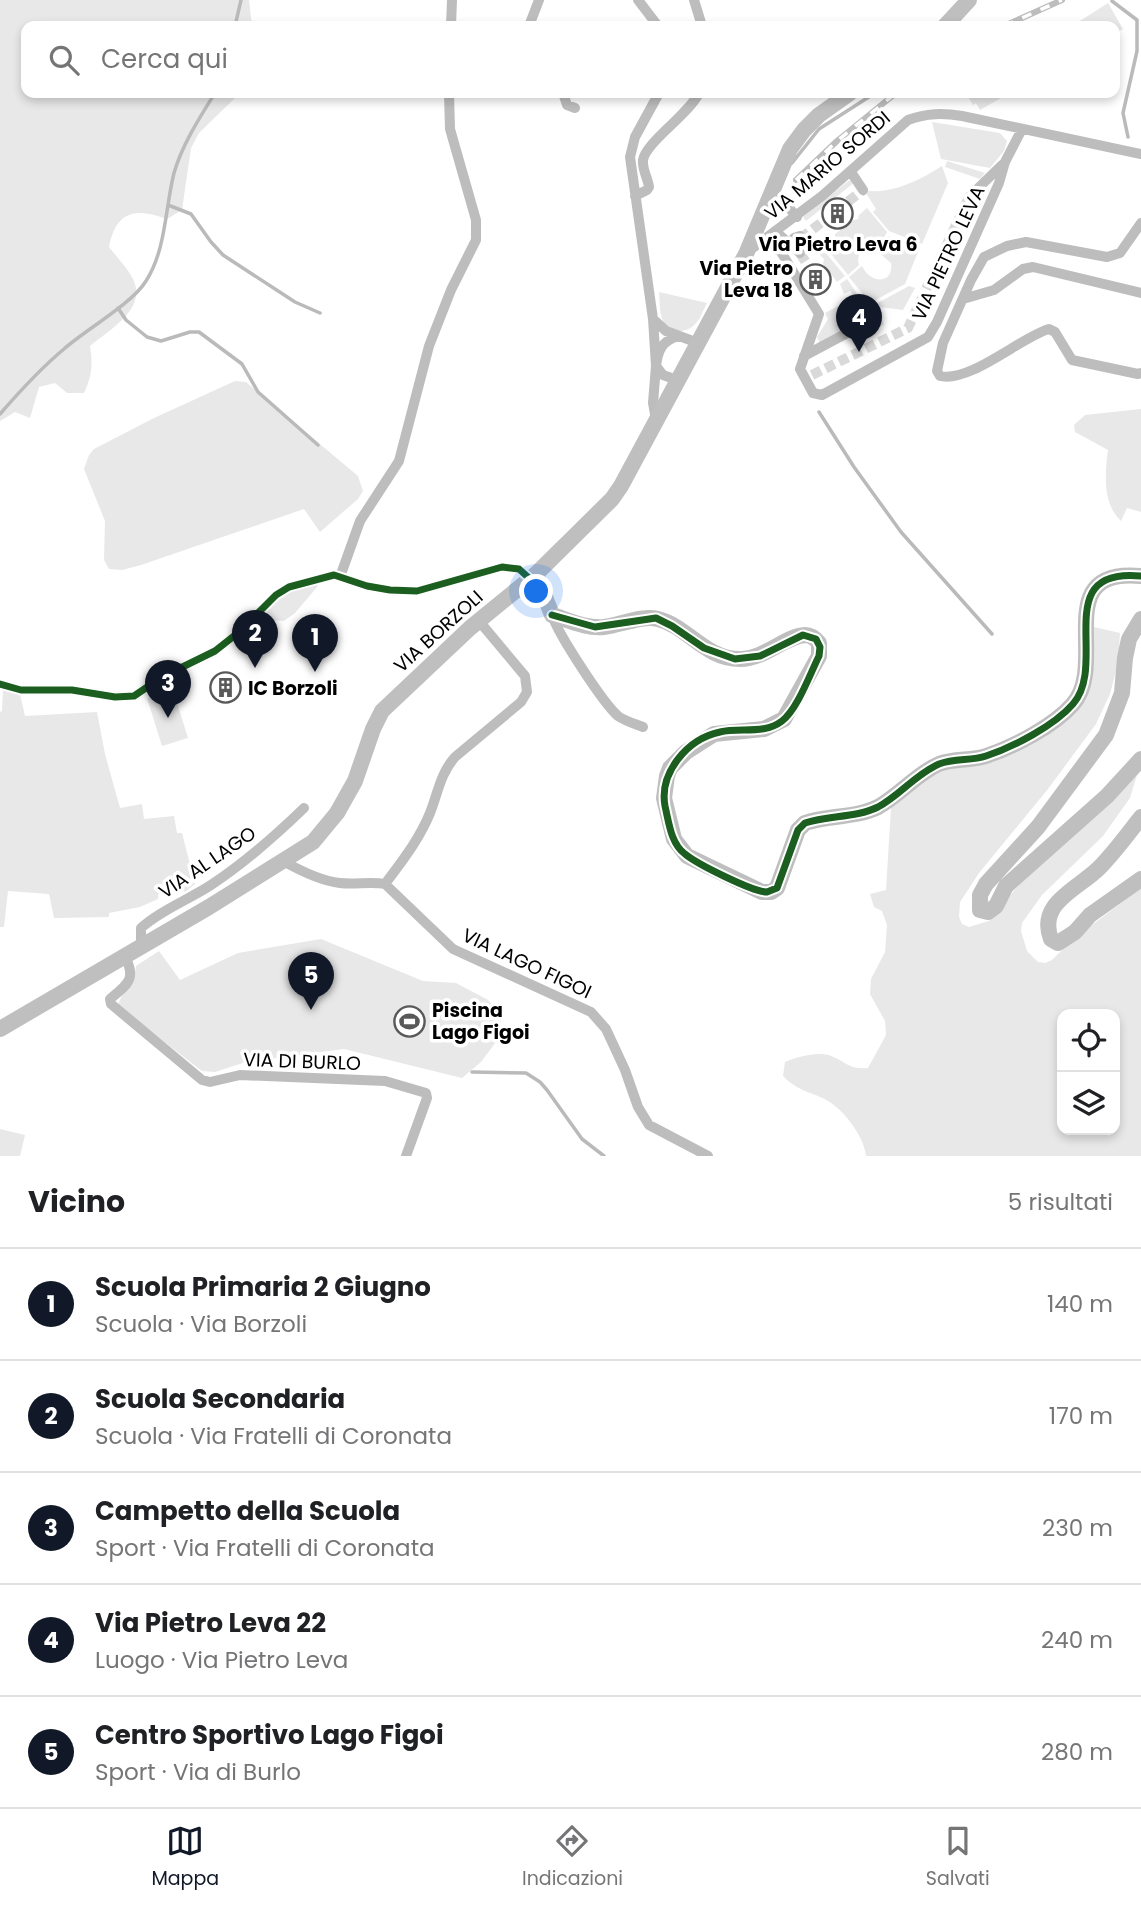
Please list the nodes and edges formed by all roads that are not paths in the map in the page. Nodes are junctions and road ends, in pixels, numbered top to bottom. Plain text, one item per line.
1 (452, 0) edge
2 (539, 0) edge
3 (638, 0) edge
4 (694, 0) edge
5 (969, 0) edge
6 (451, 21) edge
7 (531, 21) edge
8 (654, 21) edge
9 (700, 21) edge
10 (950, 21) edge
11 (449, 98) edge
12 (565, 98) edge
13 (656, 98) edge
14 (696, 98) edge
15 (843, 98) edge
16 (575, 108) dead end
17 (1022, 129) junction
18 (1141, 154) edge
19 (1005, 162) junction
20 (851, 172) junction
21 (863, 190) dead end
22 (769, 195) junction
23 (635, 196) junction
24 (969, 198) tunnel mouth
25 (797, 217) junction
26 (1141, 223) edge
27 (775, 231) junction
28 (800, 236) tunnel mouth
29 (763, 239) junction
30 (790, 245) junction
31 (800, 253) tunnel mouth
32 (746, 254) junction
33 (1141, 293) edge
34 (963, 299) junction
35 (864, 318) dead end
36 (653, 319) junction
37 (677, 336) junction
38 (698, 343) junction
39 (803, 358) junction
40 (656, 366) junction
41 (1141, 373) edge
42 (812, 375) dead end
43 (677, 380) junction
44 (656, 421) junction
45 (533, 576) junction
46 (1141, 576) edge
47 (340, 577) junction
48 (552, 615) junction
49 (1141, 619) edge
50 (479, 621) junction
51 (0, 684) edge
52 (643, 727) dead end
53 (1141, 759) edge
54 (303, 808) dead end
55 (1141, 817) edge
56 (283, 861) junction
57 (1141, 879) edge
58 (385, 884) junction
59 (141, 947) junction
60 (125, 957) junction
61 (0, 1029) edge
62 (406, 1156) edge
63 (708, 1156) edge

1 - 6 street
2 - 7 street
3 - 8 street
4 - 9 street
5 - 10 street
11 - 47 street
12 - 16 street
13 - 23 street
14 - 23 street
15 - 22 street, VIA BORZOLI
17 - 18 street, VIA MARIO SORDI
17 - 19 street, VIA PIETRO LEVA
17 - 20 street, VIA MARIO SORDI
19 - 24 street
19 - 39 street, VIA PIETRO LEVA
20 - 21 street
20 - 25 street, VIA MARIO SORDI
22 - 25 street
22 - 32 street, VIA BORZOLI
23 - 36 street
25 - 27 street, VIA MARIO SORDI
26 - 34 street
27 - 29 street, VIA MARIO SORDI
27 - 30 street
28 - 30 street
29 - 32 street, VIA MARIO SORDI
29 - 39 street
30 - 31 street
32 - 38 street, VIA BORZOLI
33 - 34 street
34 - 41 street
35 - 39 street
36 - 37 street
36 - 40 street
37 - 38 street
37 - 40 street
38 - 43 street, VIA BORZOLI
39 - 42 street
40 - 43 street
40 - 44 street
43 - 44 street, VIA BORZOLI
44 - 45 street, VIA BORZOLI
45 - 47 street
45 - 48 street
45 - 50 street, VIA BORZOLI
46 - 48 street
47 - 51 street
48 - 52 street
49 - 53 street
50 - 56 street, VIA BORZOLI
50 - 58 street
54 - 59 street, VIA AL LAGO
55 - 57 street
56 - 58 street
56 - 59 street, VIA BORZOLI
58 - 63 street, VIA LAGO FIGOI
59 - 60 street, VIA BORZOLI
60 - 61 street, VIA BORZOLI
60 - 62 street, VIA DI BURLO

